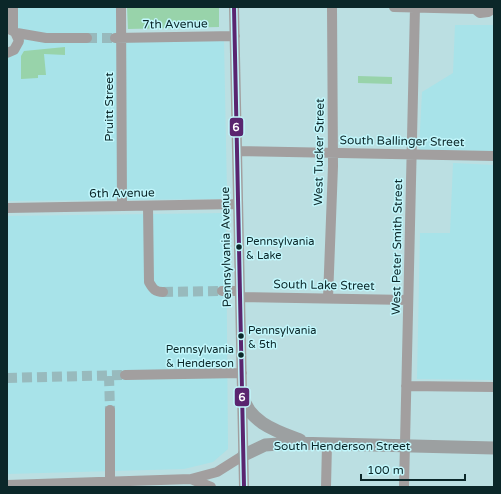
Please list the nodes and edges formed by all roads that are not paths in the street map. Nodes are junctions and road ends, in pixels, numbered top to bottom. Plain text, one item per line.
1 (13, 7) edge
2 (121, 7) edge
3 (234, 7) edge
4 (332, 7) edge
5 (394, 7) edge
6 (415, 7) edge
7 (477, 8) edge
8 (494, 8) edge
9 (12, 30) edge
10 (235, 36) junction
11 (46, 38) junction
12 (87, 38) tunnel mouth
13 (118, 38) junction
14 (18, 44) junction
15 (7, 53) edge
16 (236, 151) junction
17 (333, 152) junction
18 (412, 154) junction
19 (494, 156) edge
20 (238, 204) junction
21 (122, 206) junction
22 (148, 206) junction
23 (7, 208) edge
24 (222, 291) tunnel mouth
25 (163, 292) tunnel mouth
26 (240, 294) junction
27 (328, 298) junction
28 (408, 300) junction
29 (242, 373) junction
30 (125, 375) tunnel mouth
31 (406, 386) junction
32 (494, 387) edge
33 (242, 394) junction
34 (108, 410) tunnel mouth
35 (308, 443) junction
36 (328, 444) junction
37 (405, 446) junction
38 (494, 448) edge
39 (244, 454) junction
40 (191, 479) junction
41 (7, 485) edge
42 (110, 485) edge
43 (211, 487) edge
44 (244, 487) edge
45 (326, 487) edge
46 (404, 487) edge

1 - 9 street
2 - 13 street, Pruitt Street
3 - 10 street, Pennsylvania Avenue
4 - 17 street, West Tucker Street
5 - 6 street
6 - 7 street
6 - 18 street, West Peter Smith Street
7 - 8 street
9 - 11 street
9 - 14 street
10 - 13 street, 7th Avenue
10 - 16 street, Pennsylvania Avenue
11 - 12 street
11 - 14 street
13 - 21 street, Pruitt Street
14 - 15 street
16 - 17 street, South Ballinger Street
16 - 20 street, Pennsylvania Avenue
17 - 18 street, South Ballinger Street
17 - 27 street, West Tucker Street
18 - 19 street, South Ballinger Street
18 - 28 street, West Peter Smith Street
20 - 22 street, 6th Avenue
20 - 26 street, Pennsylvania Avenue
21 - 22 street, 6th Avenue
21 - 23 street, 6th Avenue
22 - 25 street
24 - 26 street, South Lake Street
26 - 27 street, South Lake Street
26 - 29 street, Pennsylvania Avenue
27 - 28 street, South Lake Street
28 - 31 street, West Peter Smith Street
29 - 30 street
29 - 33 street, Pennsylvania Avenue
31 - 32 street
31 - 37 street, West Peter Smith Street
33 - 35 main road
33 - 39 street, Pennsylvania Avenue
34 - 42 street
35 - 36 main road, South Henderson Street
35 - 39 main road, South Henderson Street
36 - 37 main road, South Henderson Street
36 - 45 street
37 - 38 main road, South Henderson Street
37 - 46 street, West Peter Smith Street
39 - 40 street, South Henderson Street
39 - 44 street, Pennsylvania Avenue
40 - 42 street, South Henderson Street
40 - 43 street
41 - 42 street, South Henderson Street

